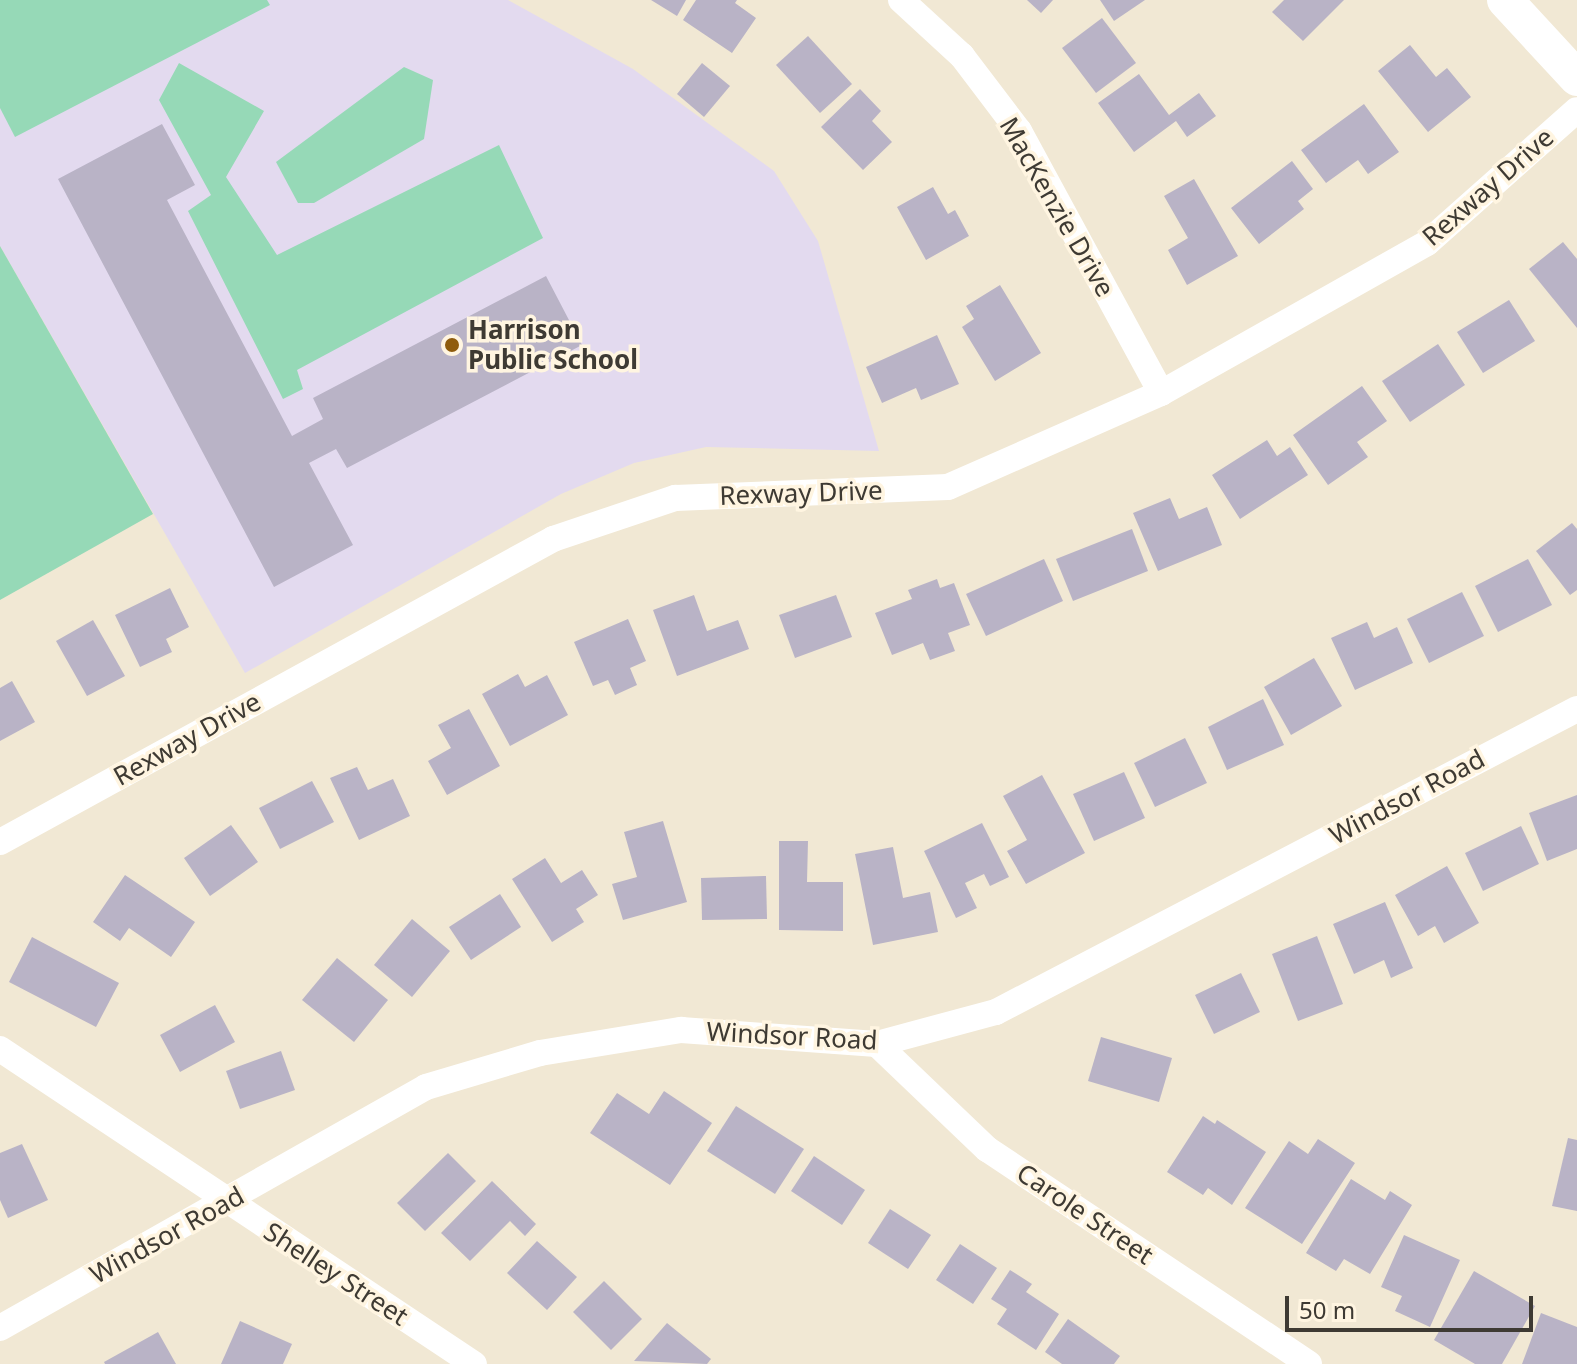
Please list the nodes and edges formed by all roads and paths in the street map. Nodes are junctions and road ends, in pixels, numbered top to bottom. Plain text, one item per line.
1 (901, 0) edge
2 (1505, 0) edge
3 (1577, 78) edge
4 (1577, 110) edge
5 (1161, 393) junction
6 (1577, 709) edge
7 (0, 842) edge
8 (877, 1044) junction
9 (0, 1049) edge
10 (225, 1202) junction
11 (0, 1328) edge
12 (474, 1364) edge
13 (1309, 1364) edge

1 - 5 street, MacKenzie Drive
2 - 3 street
4 - 5 street, Rexway Drive
5 - 7 street, Rexway Drive
6 - 8 street, Windsor Road
8 - 10 street, Windsor Road
8 - 13 street, Carole Street
9 - 10 street, Shelley Street
10 - 11 street, Windsor Road
10 - 12 street, Shelley Street

